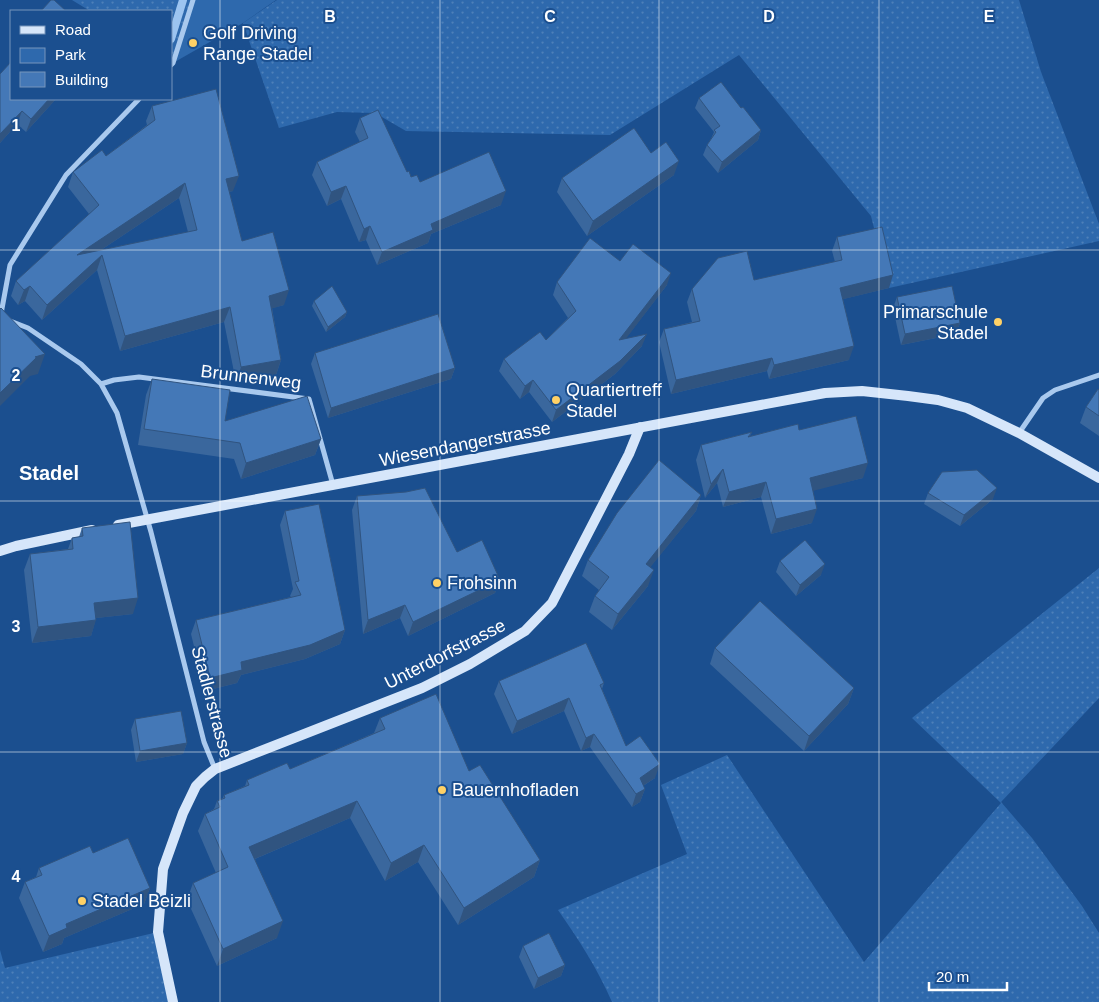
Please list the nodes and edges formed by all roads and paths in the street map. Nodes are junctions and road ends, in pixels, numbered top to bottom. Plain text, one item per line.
1 (192, 0) edge
2 (172, 64) edge
3 (138, 100) edge
4 (0, 316) edge
5 (1099, 375) edge
6 (102, 384) junction
7 (640, 428) junction
8 (1019, 433) junction
9 (1099, 478) edge
10 (334, 485) junction
11 (147, 519) junction
12 (0, 551) edge
13 (215, 769) junction
14 (173, 1002) edge

1 - 2 street
3 - 4 street
4 - 6 street
5 - 8 street
6 - 10 street, Brunnenweg
6 - 11 street, Stadlerstrasse
7 - 8 main road, Wiesendangerstrasse
7 - 10 main road, Wiesendangerstrasse
7 - 13 main road, Unterdorfstrasse
8 - 9 main road, Wiesendangerstrasse
10 - 11 main road, Wiesendangerstrasse
11 - 12 main road, Wiesendangerstrasse
11 - 13 street, Stadlerstrasse
13 - 14 main road, Stadlerstrasse

